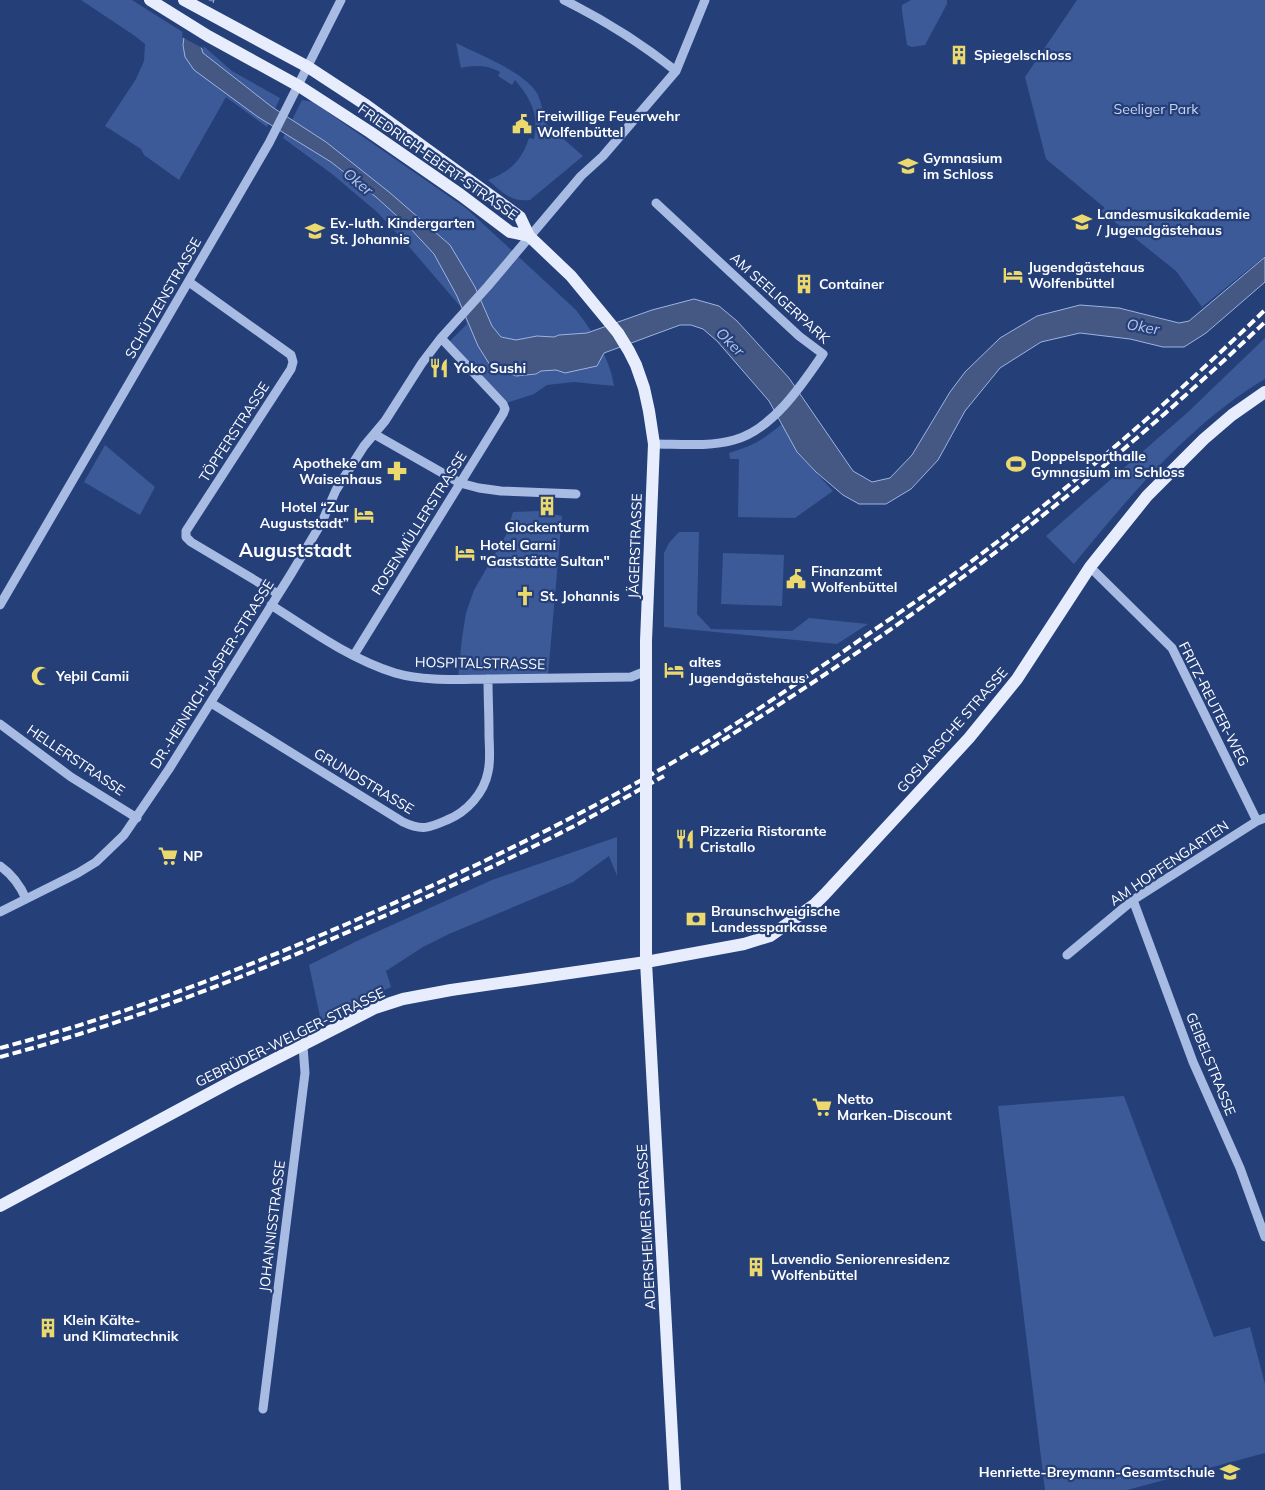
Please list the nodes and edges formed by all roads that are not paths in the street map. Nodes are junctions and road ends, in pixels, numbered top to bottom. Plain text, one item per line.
1 (150, 0) edge
2 (184, 0) edge
3 (340, 0) edge
4 (564, 0) edge
5 (705, 0) edge
6 (308, 67) junction
7 (676, 71) junction
8 (299, 86) junction
9 (656, 203) dead end
10 (529, 236) junction
11 (189, 282) junction
12 (441, 338) junction
13 (1265, 392) edge
14 (374, 434) junction
15 (654, 444) junction
16 (460, 483) junction
17 (576, 494) dead end
18 (1090, 567) junction
19 (278, 594) junction
20 (0, 605) edge
21 (271, 605) junction
22 (354, 655) junction
23 (646, 671) junction
24 (488, 679) junction
25 (210, 703) junction
26 (0, 724) edge
27 (137, 818) junction
28 (1261, 820) edge
29 (0, 866) edge
30 (26, 899) junction
31 (1133, 900) junction
32 (0, 912) edge
33 (1067, 955) dead end
34 (646, 962) junction
35 (302, 1046) junction
36 (0, 1206) edge
37 (1265, 1237) edge
38 (263, 1409) dead end
39 (675, 1490) edge

1 - 8 main road, FRIEDRICH-EBERT-STRASSE
2 - 6 main road, FRIEDRICH-EBERT-STRASSE
3 - 6 street, SCHÜTZENSTRASSE
4 - 7 street
5 - 7 street, DR.-HEINRICH-JASPER-STRASSE
6 - 8 street, SCHÜTZENSTRASSE
6 - 10 main road, FRIEDRICH-EBERT-STRASSE
7 - 10 street, DR.-HEINRICH-JASPER-STRASSE
8 - 10 main road, FRIEDRICH-EBERT-STRASSE
8 - 11 street, SCHÜTZENSTRASSE
9 - 15 street, AM SEELIGERPARK
10 - 12 street, DR.-HEINRICH-JASPER-STRASSE
10 - 15 main road, JÄGERSTRASSE
11 - 19 street, TÖPFERSTRASSE
11 - 20 street, SCHÜTZENSTRASSE
12 - 14 street, DR.-HEINRICH-JASPER-STRASSE
12 - 16 street, ROSENMÜLLERSTRASSE
13 - 18 main road, GOSLARSCHE STRASSE
14 - 16 street
14 - 19 street, DR.-HEINRICH-JASPER-STRASSE
15 - 23 main road, JÄGERSTRASSE
16 - 17 street
16 - 22 street, ROSENMÜLLERSTRASSE
18 - 28 street, FRITZ-REUTER-WEG
18 - 34 main road, GOSLARSCHE STRASSE
19 - 21 street, DR.-HEINRICH-JASPER-STRASSE
21 - 22 street, HOSPITALSTRASSE
21 - 25 street, DR.-HEINRICH-JASPER-STRASSE
22 - 24 street, HOSPITALSTRASSE
23 - 24 street, HOSPITALSTRASSE
23 - 34 main road, JÄGERSTRASSE, bridge
24 - 25 street, GRUNDSTRASSE
25 - 27 street, DR.-HEINRICH-JASPER-STRASSE
26 - 27 street, HELLERSTRASSE
27 - 30 street, DR.-HEINRICH-JASPER-STRASSE
28 - 31 street, AM HOPFENGARTEN
29 - 30 street
30 - 32 street, DR.-HEINRICH-JASPER-STRASSE
31 - 33 street, AM HOPFENGARTEN
31 - 37 street, GEIBELSTRASSE
34 - 35 main road, GEBRÜDER-WELGER-STRASSE
34 - 39 main road, ADERSHEIMER STRASSE
35 - 36 main road, GEBRÜDER-WELGER-STRASSE
35 - 38 street, JOHANNISSTRASSE

